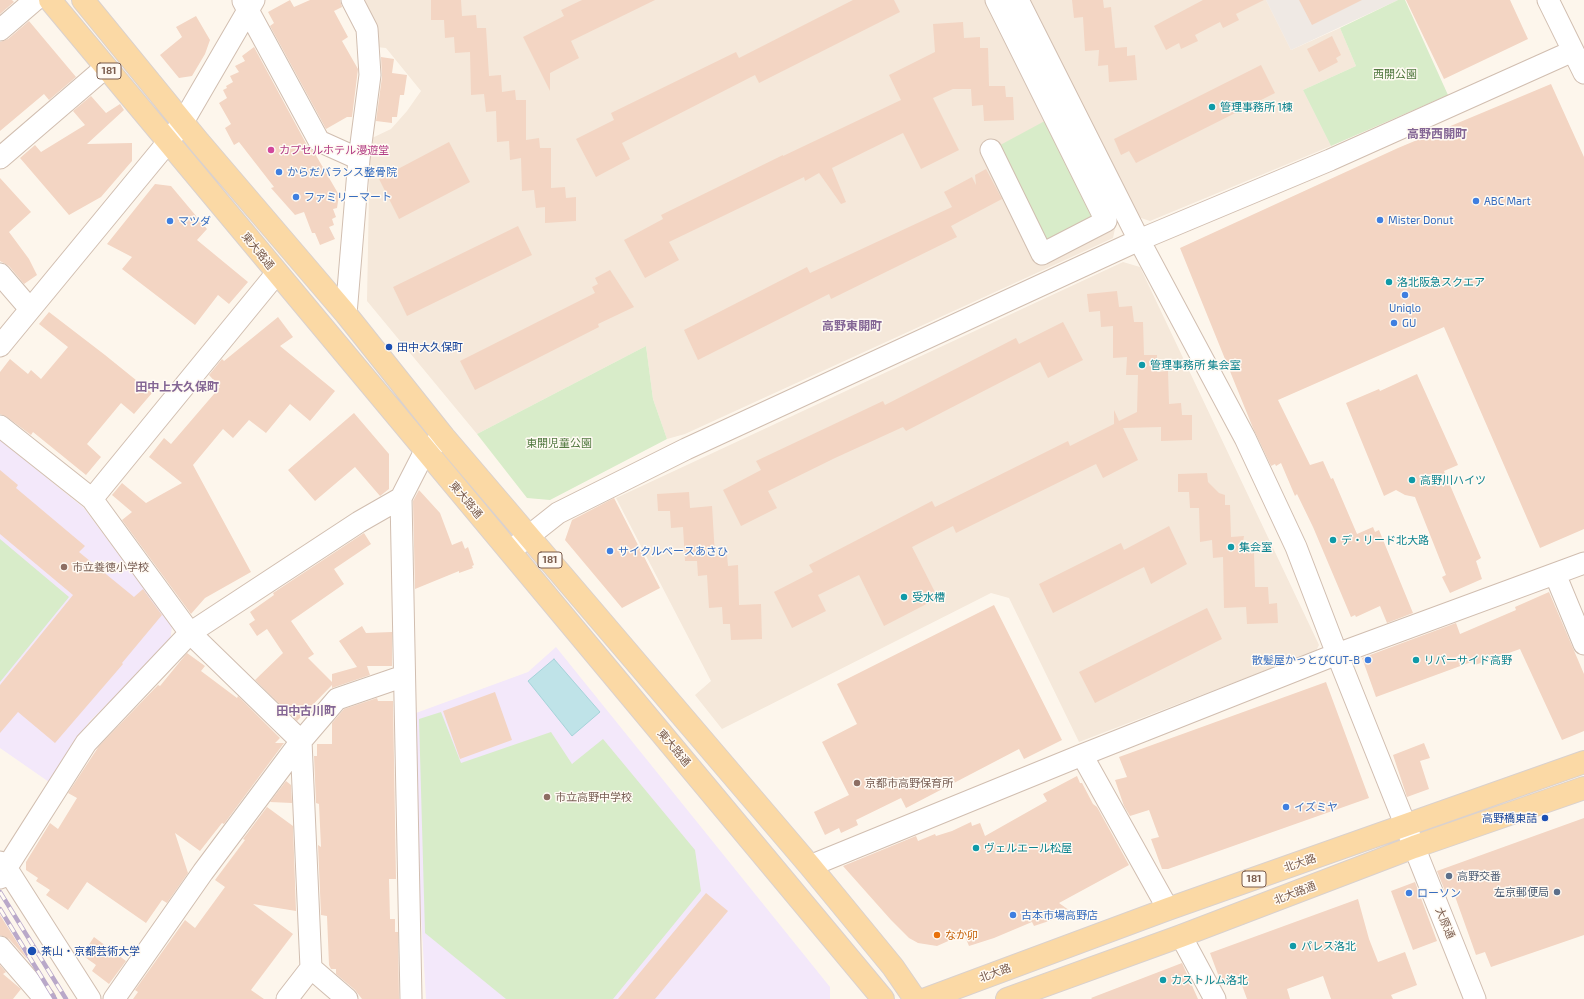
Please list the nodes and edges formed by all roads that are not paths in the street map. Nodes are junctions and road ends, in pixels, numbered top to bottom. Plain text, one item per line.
1 (36, 0) edge
2 (50, 0) edge
3 (83, 0) edge
4 (352, 0) edge
5 (996, 0) edge
6 (1018, 0) edge
7 (1548, 0) edge
8 (248, 3) edge
9 (0, 30) edge
10 (1573, 51) junction
11 (106, 67) junction
12 (1584, 73) edge
13 (183, 122) junction
14 (168, 142) junction
15 (991, 150) dead end
16 (0, 158) edge
17 (359, 159) junction
18 (1139, 240) junction
19 (0, 274) edge
20 (276, 274) junction
21 (30, 309) junction
22 (346, 314) junction
23 (0, 346) edge
24 (0, 426) edge
25 (444, 436) junction
26 (425, 451) junction
27 (401, 498) junction
28 (92, 499) junction
29 (529, 536) junction
30 (510, 551) junction
31 (1584, 563) edge
32 (1555, 574) junction
33 (190, 633) junction
34 (1584, 644) edge
35 (1337, 654) junction
36 (404, 676) junction
37 (301, 741) junction
38 (1082, 755) junction
39 (1584, 762) edge
40 (1584, 788) edge
41 (1405, 826) junction
42 (1414, 847) junction
43 (810, 866) junction
44 (2, 870) edge
45 (1168, 909) junction
46 (1181, 936) junction
47 (0, 947) edge
48 (311, 968) junction
49 (45, 999) edge
50 (90, 999) edge
51 (114, 999) edge
52 (287, 999) edge
53 (347, 999) edge
54 (412, 999) edge
55 (883, 999) edge
56 (915, 999) edge
57 (926, 999) edge
58 (1007, 999) edge
59 (1215, 999) edge
60 (1475, 999) edge

1 - 9 street
2 - 11 main road, 東大路通 / 181
3 - 13 main road, 181
4 - 17 street
5 - 15 street
6 - 18 street, 大原通
7 - 10 street
8 - 13 street
8 - 17 street
10 - 12 street
10 - 18 street
11 - 14 main road, 東大路通 / 181
11 - 16 street
13 - 14 street
13 - 22 main road, 181
14 - 20 main road, 東大路通 / 181
14 - 21 street
17 - 22 street
18 - 29 street
18 - 35 street, 大原通
19 - 21 street
20 - 26 main road, 東大路通 / 181
20 - 28 street
21 - 23 street
22 - 25 main road, 181
24 - 28 street
25 - 26 street
25 - 29 main road, 181
26 - 27 street
26 - 30 main road, 東大路通 / 181
27 - 33 street
27 - 36 street
28 - 33 street
29 - 30 street
29 - 43 main road, 181
30 - 55 main road, 東大路通 / 181
31 - 32 street
32 - 34 street
32 - 35 street
33 - 37 street
33 - 44 street
35 - 38 street
35 - 41 street, 大原通
36 - 37 street
36 - 54 street
37 - 48 street
37 - 51 street
38 - 43 street
38 - 45 street
39 - 41 main road, 北大路 / 181
40 - 42 main road, 北大路通 / 181
41 - 42 street, 大原通
41 - 45 main road, 北大路 / 181
42 - 46 main road, 北大路通 / 181
42 - 60 street, 大原通
43 - 56 main road, 181
44 - 50 street
45 - 57 main road, 北大路 / 181
46 - 58 main road, 北大路通 / 181
46 - 59 street
47 - 49 street
48 - 52 street
48 - 53 street

